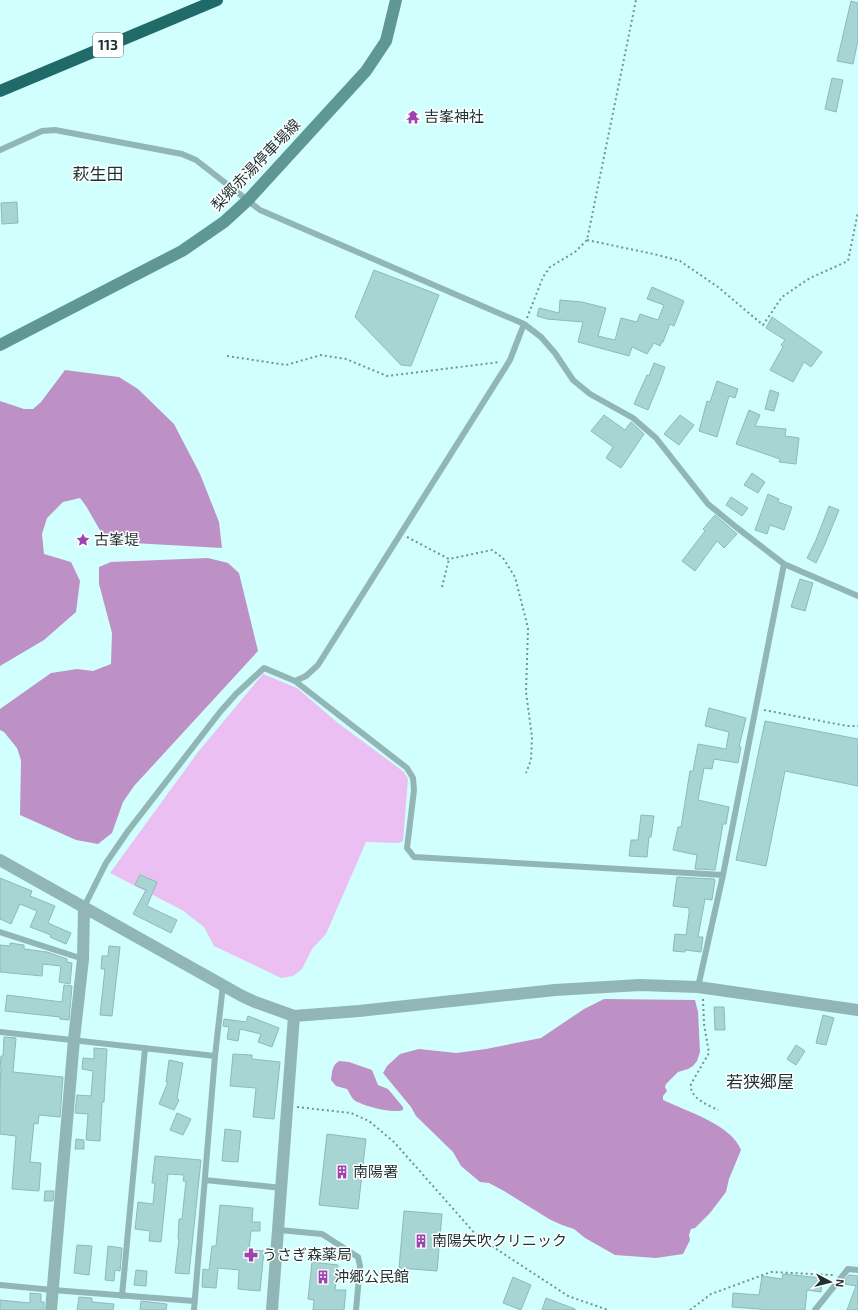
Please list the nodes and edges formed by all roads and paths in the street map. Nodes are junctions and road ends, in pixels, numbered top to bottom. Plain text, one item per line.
1 (217, 0) edge
2 (396, 0) edge
3 (636, 0) edge
4 (22, 81) junction
5 (0, 91) edge
6 (0, 96) edge
7 (0, 150) edge
8 (248, 200) junction
9 (858, 212) edge
10 (587, 240) junction
11 (524, 324) junction
12 (0, 345) edge
13 (227, 356) dead end
14 (510, 360) junction
15 (401, 533) junction
16 (449, 559) junction
17 (784, 564) junction
18 (442, 586) dead end
19 (858, 596) edge
20 (295, 681) junction
21 (755, 708) junction
22 (858, 726) edge
23 (526, 773) dead end
24 (0, 860) edge
25 (723, 875) junction
26 (84, 907) junction
27 (0, 932) edge
28 (83, 958) junction
29 (223, 984) junction
30 (701, 987) junction
31 (858, 1010) edge
32 (294, 1016) junction
33 (0, 1032) edge
34 (74, 1039) junction
35 (145, 1048) junction
36 (215, 1056) junction
37 (288, 1106) junction
38 (718, 1110) dead end
39 (206, 1180) junction
40 (282, 1188) junction
41 (279, 1230) junction
42 (858, 1270) edge
43 (843, 1276) junction
44 (0, 1285) edge
45 (53, 1290) junction
46 (122, 1296) junction
47 (194, 1302) junction
48 (51, 1310) edge
49 (194, 1310) edge
50 (272, 1310) edge
51 (356, 1310) edge
52 (608, 1310) edge
53 (690, 1310) edge
54 (815, 1310) edge

1 - 4 highway, 113
2 - 8 main road, 梨郷赤湯停車場線
3 - 10 path
4 - 5 highway, 113
4 - 6 highway
7 - 8 lane
8 - 11 lane
8 - 12 main road, 梨郷赤湯停車場線
9 - 10 path
10 - 11 path
11 - 14 lane
11 - 17 lane
13 - 14 path
14 - 15 lane
15 - 16 path
15 - 20 lane
16 - 18 path
16 - 23 path
17 - 19 lane
17 - 21 lane
20 - 25 lane
20 - 26 lane
21 - 22 path
21 - 25 lane
24 - 26 street
25 - 30 lane
26 - 28 street
26 - 29 street
27 - 28 lane
28 - 34 street
29 - 32 street
29 - 36 lane
30 - 31 street
30 - 32 street
30 - 38 path
32 - 37 street
33 - 34 lane
34 - 35 lane
34 - 45 street
35 - 36 lane
35 - 46 lane
36 - 39 lane
37 - 40 street
37 - 52 path
39 - 40 lane
39 - 47 lane
40 - 41 street
41 - 50 street
41 - 51 lane
42 - 43 lane
43 - 53 path
43 - 54 lane
44 - 45 lane
45 - 46 lane
45 - 48 street
46 - 47 lane
47 - 49 lane

